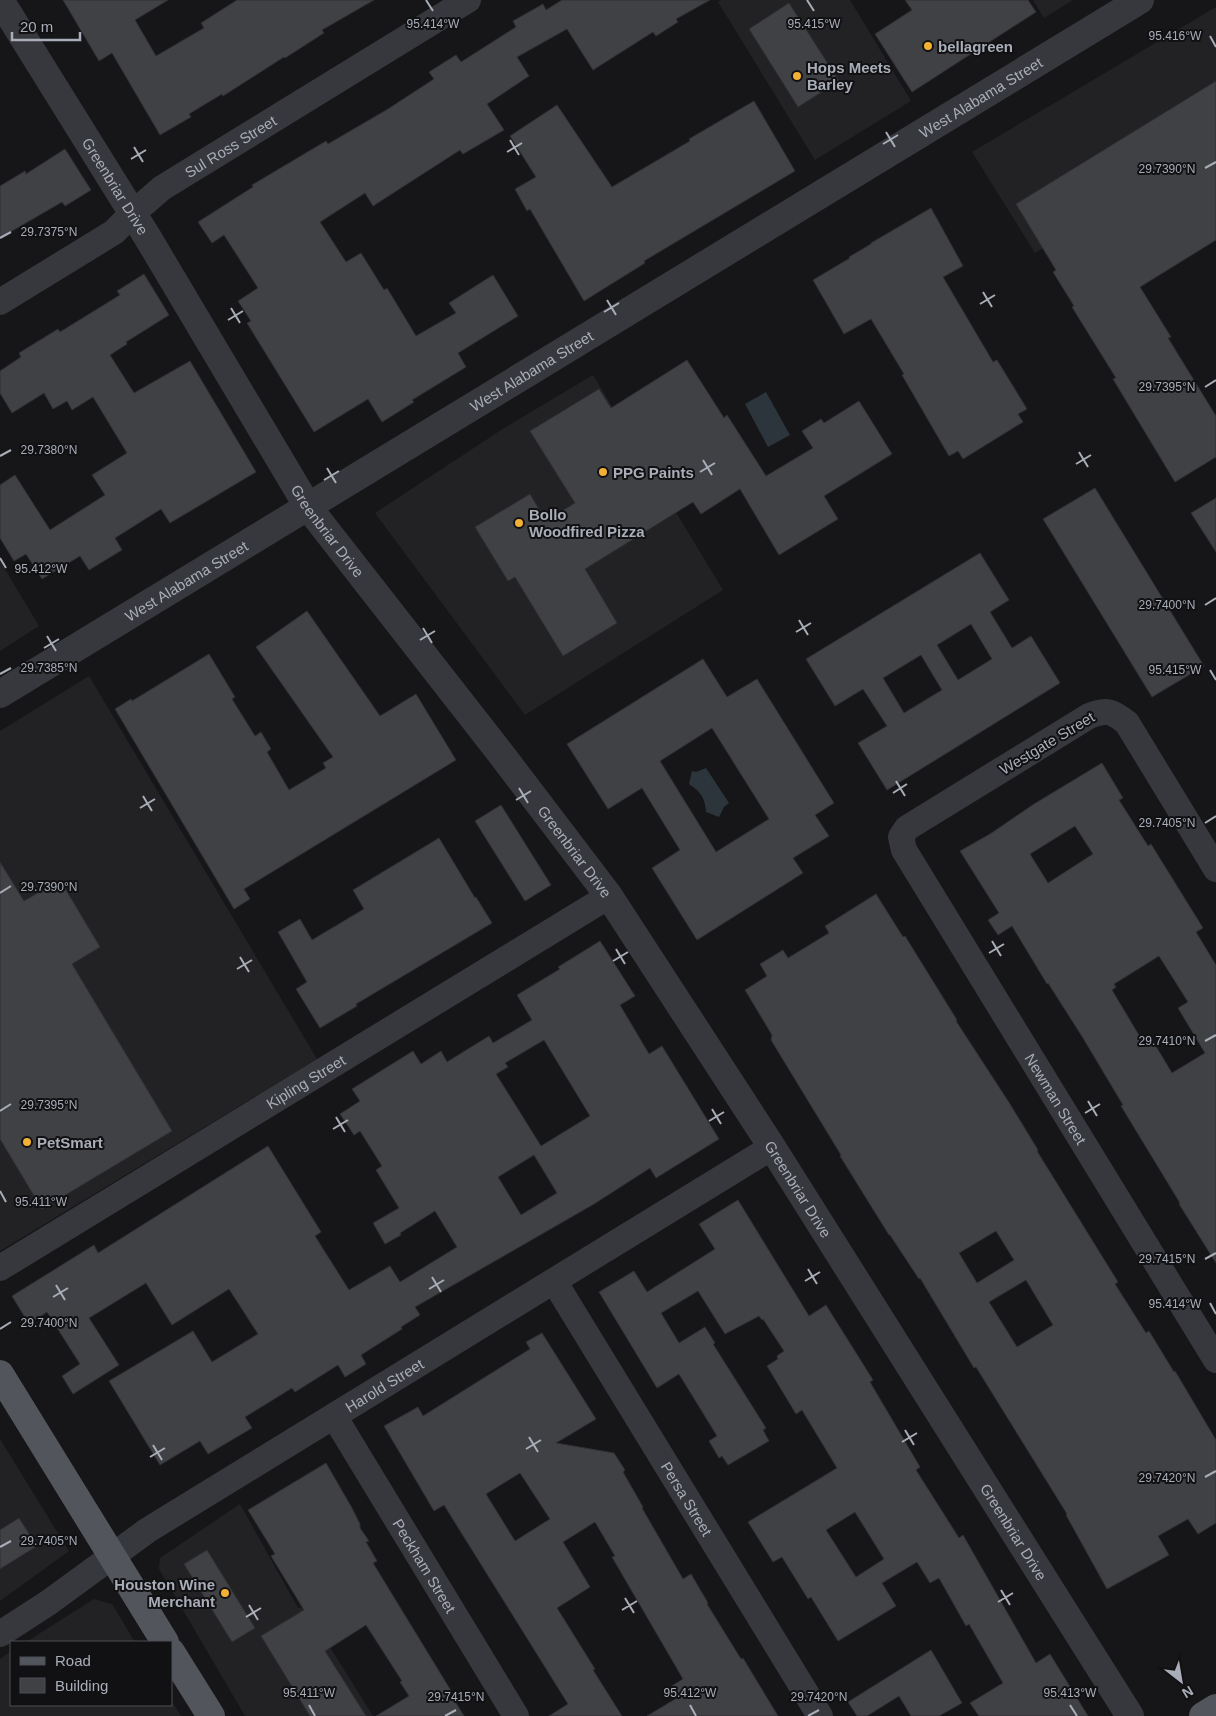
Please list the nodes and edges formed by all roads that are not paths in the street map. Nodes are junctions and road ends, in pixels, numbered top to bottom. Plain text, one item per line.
1 (0, 0) edge
2 (468, 0) edge
3 (1140, 0) edge
4 (132, 214) junction
5 (0, 302) edge
6 (308, 506) junction
7 (0, 694) edge
8 (901, 837) joint
9 (1216, 869) edge
10 (609, 896) junction
11 (772, 1147) junction
12 (0, 1268) edge
13 (554, 1281) junction
14 (1216, 1360) edge
15 (0, 1374) edge
16 (334, 1416) junction
17 (112, 1556) junction
18 (0, 1634) edge
19 (164, 1641) edge
20 (172, 1654) edge
21 (1216, 1708) edge
22 (210, 1716) edge
23 (516, 1716) edge
24 (820, 1716) edge
25 (1130, 1716) edge
26 (1203, 1716) edge

1 - 4 street, Greenbriar Drive
2 - 4 street, Sul Ross Street
3 - 6 street, West Alabama Street
4 - 5 street, Sul Ross Street
4 - 6 street, Greenbriar Drive
6 - 7 street, West Alabama Street
6 - 10 street, Greenbriar Drive
8 - 9 street, Westgate Street
8 - 14 street, Newman Street
10 - 11 street, Greenbriar Drive
10 - 12 street, Kipling Street
11 - 13 street, Harold Street
11 - 25 street, Greenbriar Drive
13 - 16 street, Harold Street
13 - 24 street, Persa Street
15 - 17 main road
16 - 17 street, Harold Street
16 - 23 street, Peckham Street
17 - 18 street, Harold Street
17 - 19 main road
20 - 22 main road
21 - 26 main road

